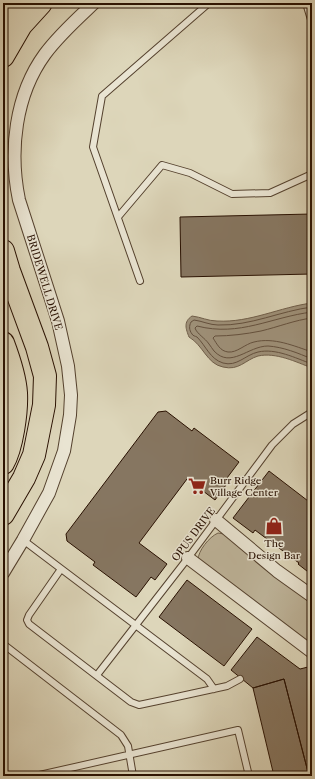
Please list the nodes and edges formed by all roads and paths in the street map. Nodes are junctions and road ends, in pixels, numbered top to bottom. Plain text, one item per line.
1 (20, 3) edge
2 (41, 3) edge
3 (94, 3) edge
4 (209, 3) edge
5 (306, 3) edge
6 (3, 20) edge
7 (312, 23) edge
8 (3, 56) edge
9 (312, 174) edge
10 (118, 218) junction
11 (3, 251) edge
12 (140, 281) dead end
13 (3, 343) edge
14 (312, 412) edge
15 (3, 463) edge
16 (3, 514) edge
17 (216, 520) junction
18 (23, 540) junction
19 (188, 558) junction
20 (61, 569) junction
21 (3, 573) edge
22 (312, 596) edge
23 (136, 626) junction
24 (3, 644) edge
25 (312, 652) edge
26 (97, 675) junction
27 (240, 679) dead end
28 (214, 689) junction
29 (130, 755) junction
30 (35, 776) edge
31 (133, 776) edge
32 (249, 776) edge

1 - 6 highway
2 - 8 highway
3 - 18 street, BRIDEWELL DRIVE
4 - 10 lane
5 - 7 lane
9 - 10 lane
10 - 12 lane
11 - 16 highway
13 - 15 highway
14 - 17 lane, OPUS DRIVE
17 - 19 lane, OPUS DRIVE
17 - 22 street
18 - 20 lane
18 - 21 street, BRIDEWELL DRIVE
19 - 23 lane, OPUS DRIVE
19 - 25 street
20 - 23 lane
20 - 26 lane
23 - 26 lane, OPUS DRIVE
23 - 28 lane
24 - 29 lane
26 - 28 lane
27 - 28 lane
29 - 30 lane
29 - 31 lane
29 - 32 lane

